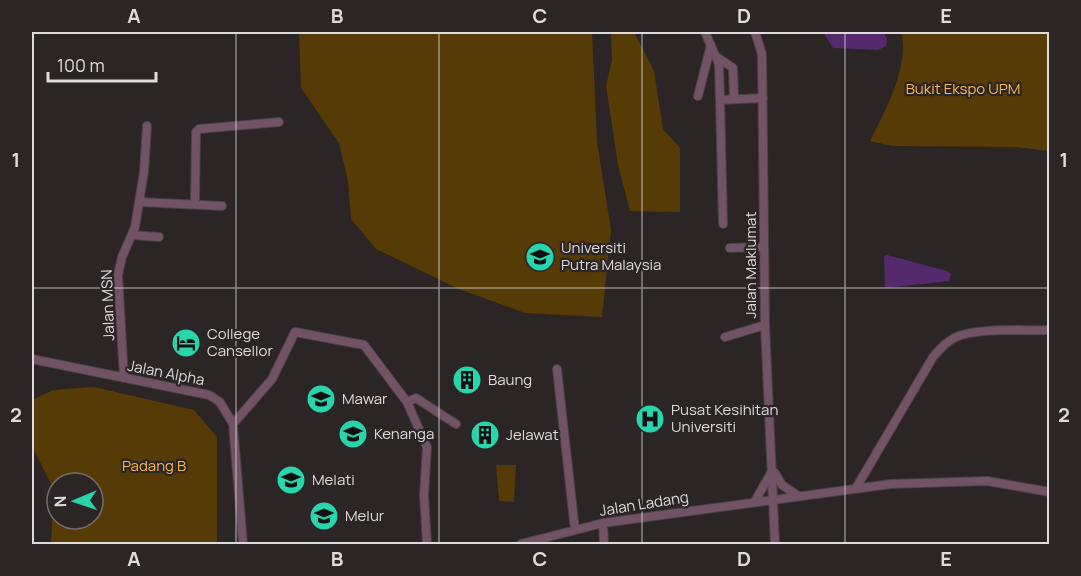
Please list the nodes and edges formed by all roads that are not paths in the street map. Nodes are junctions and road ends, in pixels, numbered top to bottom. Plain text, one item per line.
1 (705, 32) edge
2 (755, 32) edge
3 (711, 45) junction
4 (717, 57) junction
5 (698, 96) dead end
6 (763, 98) junction
7 (735, 99) junction
8 (720, 100) junction
9 (279, 122) dead end
10 (147, 126) dead end
11 (140, 202) junction
12 (195, 202) junction
13 (222, 206) dead end
14 (723, 224) dead end
15 (132, 235) junction
16 (159, 237) dead end
17 (764, 247) junction
18 (730, 248) dead end
19 (765, 325) junction
20 (1050, 330) edge
21 (725, 337) dead end
22 (32, 359) edge
23 (557, 369) dead end
24 (124, 378) junction
25 (407, 402) junction
26 (233, 424) junction
27 (456, 424) dead end
28 (773, 469) junction
29 (856, 488) junction
30 (1050, 492) edge
31 (797, 495) junction
32 (774, 498) junction
33 (755, 501) junction
34 (603, 523) junction
35 (575, 530) junction
36 (243, 544) edge
37 (427, 544) edge
38 (521, 544) edge
39 (604, 544) edge
40 (776, 544) edge

1 - 3 street
2 - 6 street, Jalan Maklumat
3 - 4 street
3 - 5 street
4 - 7 street
4 - 8 street
6 - 7 street
6 - 17 street, Jalan Maklumat
7 - 8 street
8 - 14 street
9 - 12 street
10 - 11 street, Jalan MSN
11 - 12 street
11 - 15 street, Jalan MSN
12 - 13 street
15 - 16 street
15 - 24 street, Jalan MSN
17 - 18 street
17 - 19 street, Jalan Maklumat
19 - 21 street
19 - 28 street, Jalan Maklumat
20 - 29 street
22 - 24 street, Jalan Alpha
23 - 35 street
24 - 26 street, Jalan Alpha
25 - 26 street
25 - 27 street
25 - 37 street
26 - 36 street, Jalan Alpha
28 - 31 street
28 - 32 street, Jalan Maklumat
28 - 33 street
29 - 30 street, Jalan Ladang
29 - 31 street, Jalan Ladang
31 - 32 street, Jalan Ladang
32 - 33 street, Jalan Ladang
32 - 40 street, Jalan Maklumat
33 - 34 street, Jalan Ladang
34 - 35 street, Jalan Ladang
34 - 39 street
35 - 38 street, Jalan Ladang

